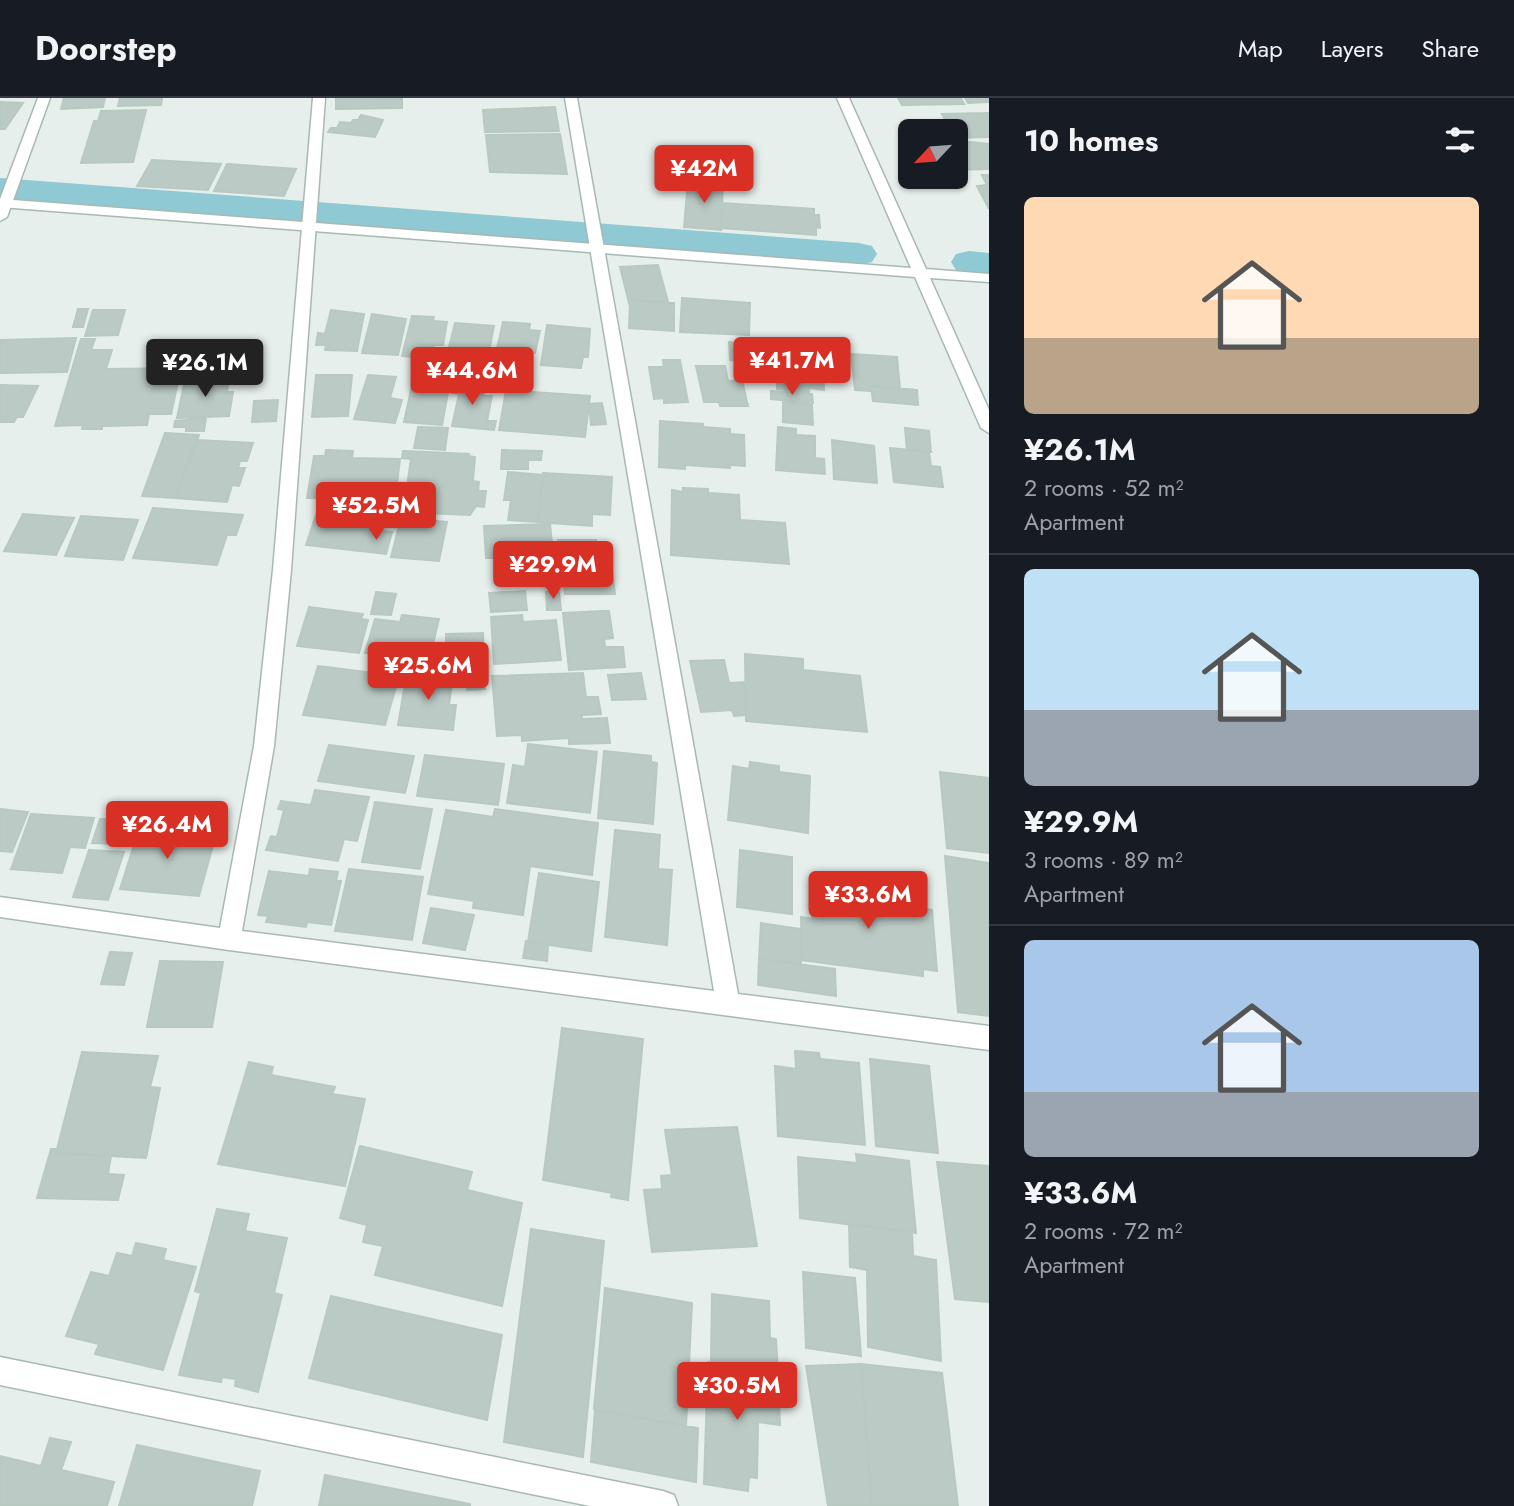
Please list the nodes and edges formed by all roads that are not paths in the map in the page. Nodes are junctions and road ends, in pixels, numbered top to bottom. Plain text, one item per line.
1 (44, 98) edge
2 (319, 98) edge
3 (571, 98) edge
4 (843, 98) edge
5 (2, 208) edge
6 (309, 228) junction
7 (596, 248) junction
8 (920, 273) junction
9 (989, 278) edge
10 (989, 428) edge
11 (0, 907) edge
12 (229, 940) junction
13 (728, 1004) junction
14 (989, 1038) edge
15 (0, 1371) edge
16 (663, 1506) edge

1 - 5 street
2 - 6 street
3 - 7 street
4 - 8 street
5 - 6 street
6 - 7 street
6 - 12 street
7 - 8 street
7 - 13 street
8 - 9 street
8 - 10 street
11 - 12 street
12 - 13 street
13 - 14 street
15 - 16 street

